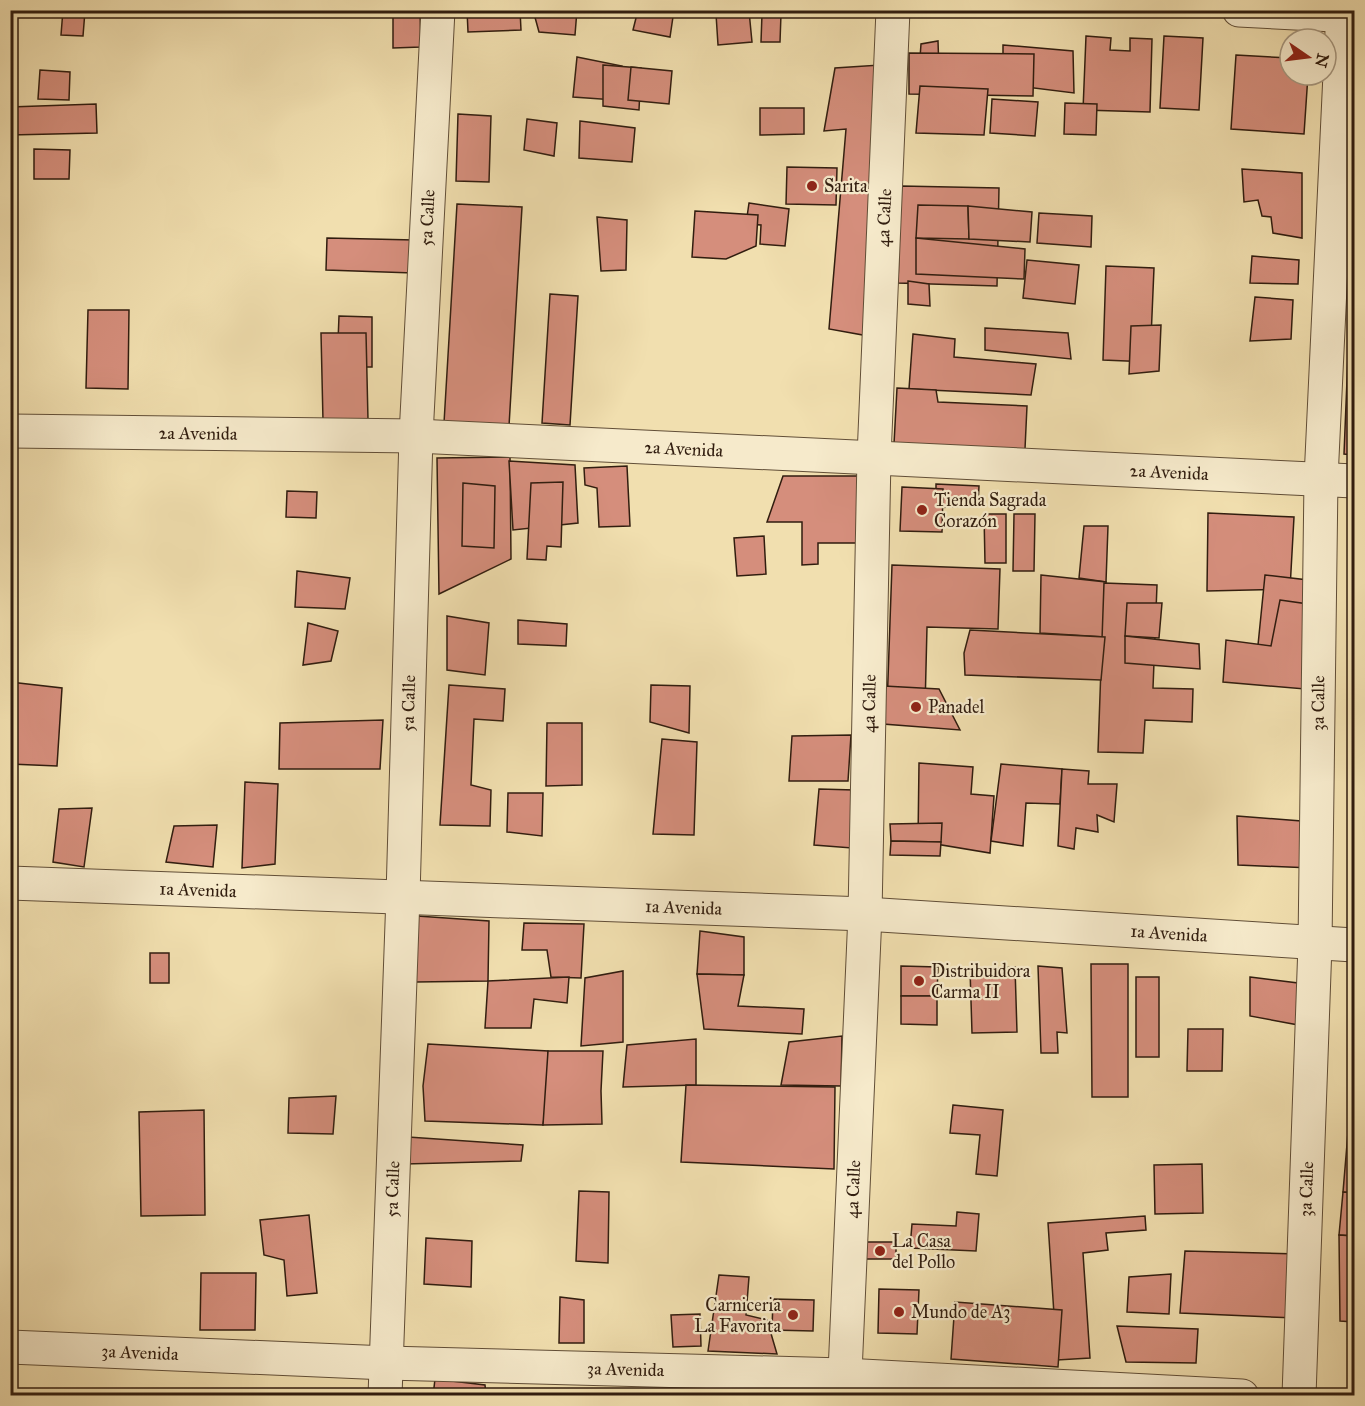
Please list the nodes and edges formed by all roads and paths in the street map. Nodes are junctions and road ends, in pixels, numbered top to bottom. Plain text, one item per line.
1 (438, 10) edge
2 (893, 10) edge
3 (1239, 10) edge
4 (1347, 14) edge
5 (10, 431) edge
6 (416, 436) junction
7 (874, 457) junction
8 (1321, 479) junction
9 (1354, 481) edge
10 (10, 884) edge
11 (403, 896) junction
12 (864, 914) junction
13 (1315, 944) junction
14 (1354, 945) edge
15 (10, 1347) edge
16 (387, 1363) junction
17 (844, 1385) edge
18 (385, 1395) edge
19 (1242, 1395) edge
20 (1299, 1395) edge

1 - 6 street, 5a Calle
2 - 7 street, 4a Calle
3 - 4 street
4 - 8 street, 3a Calle
5 - 6 street, 2a Avenida
6 - 7 street, 2a Avenida
6 - 11 street, 5a Calle
7 - 8 street, 2a Avenida
7 - 12 street, 4a Calle
8 - 9 street, 2a Avenida
8 - 13 street, 3a Calle
10 - 11 street, 1a Avenida
11 - 12 street, 1a Avenida
11 - 16 street, 5a Calle
12 - 13 street, 1a Avenida
12 - 17 street, 4a Calle
13 - 14 street, 1a Avenida
13 - 20 street, 3a Calle
15 - 16 street, 3a Avenida
16 - 17 street, 3a Avenida
16 - 18 street, 5a Calle
17 - 19 street, 3a Avenida

